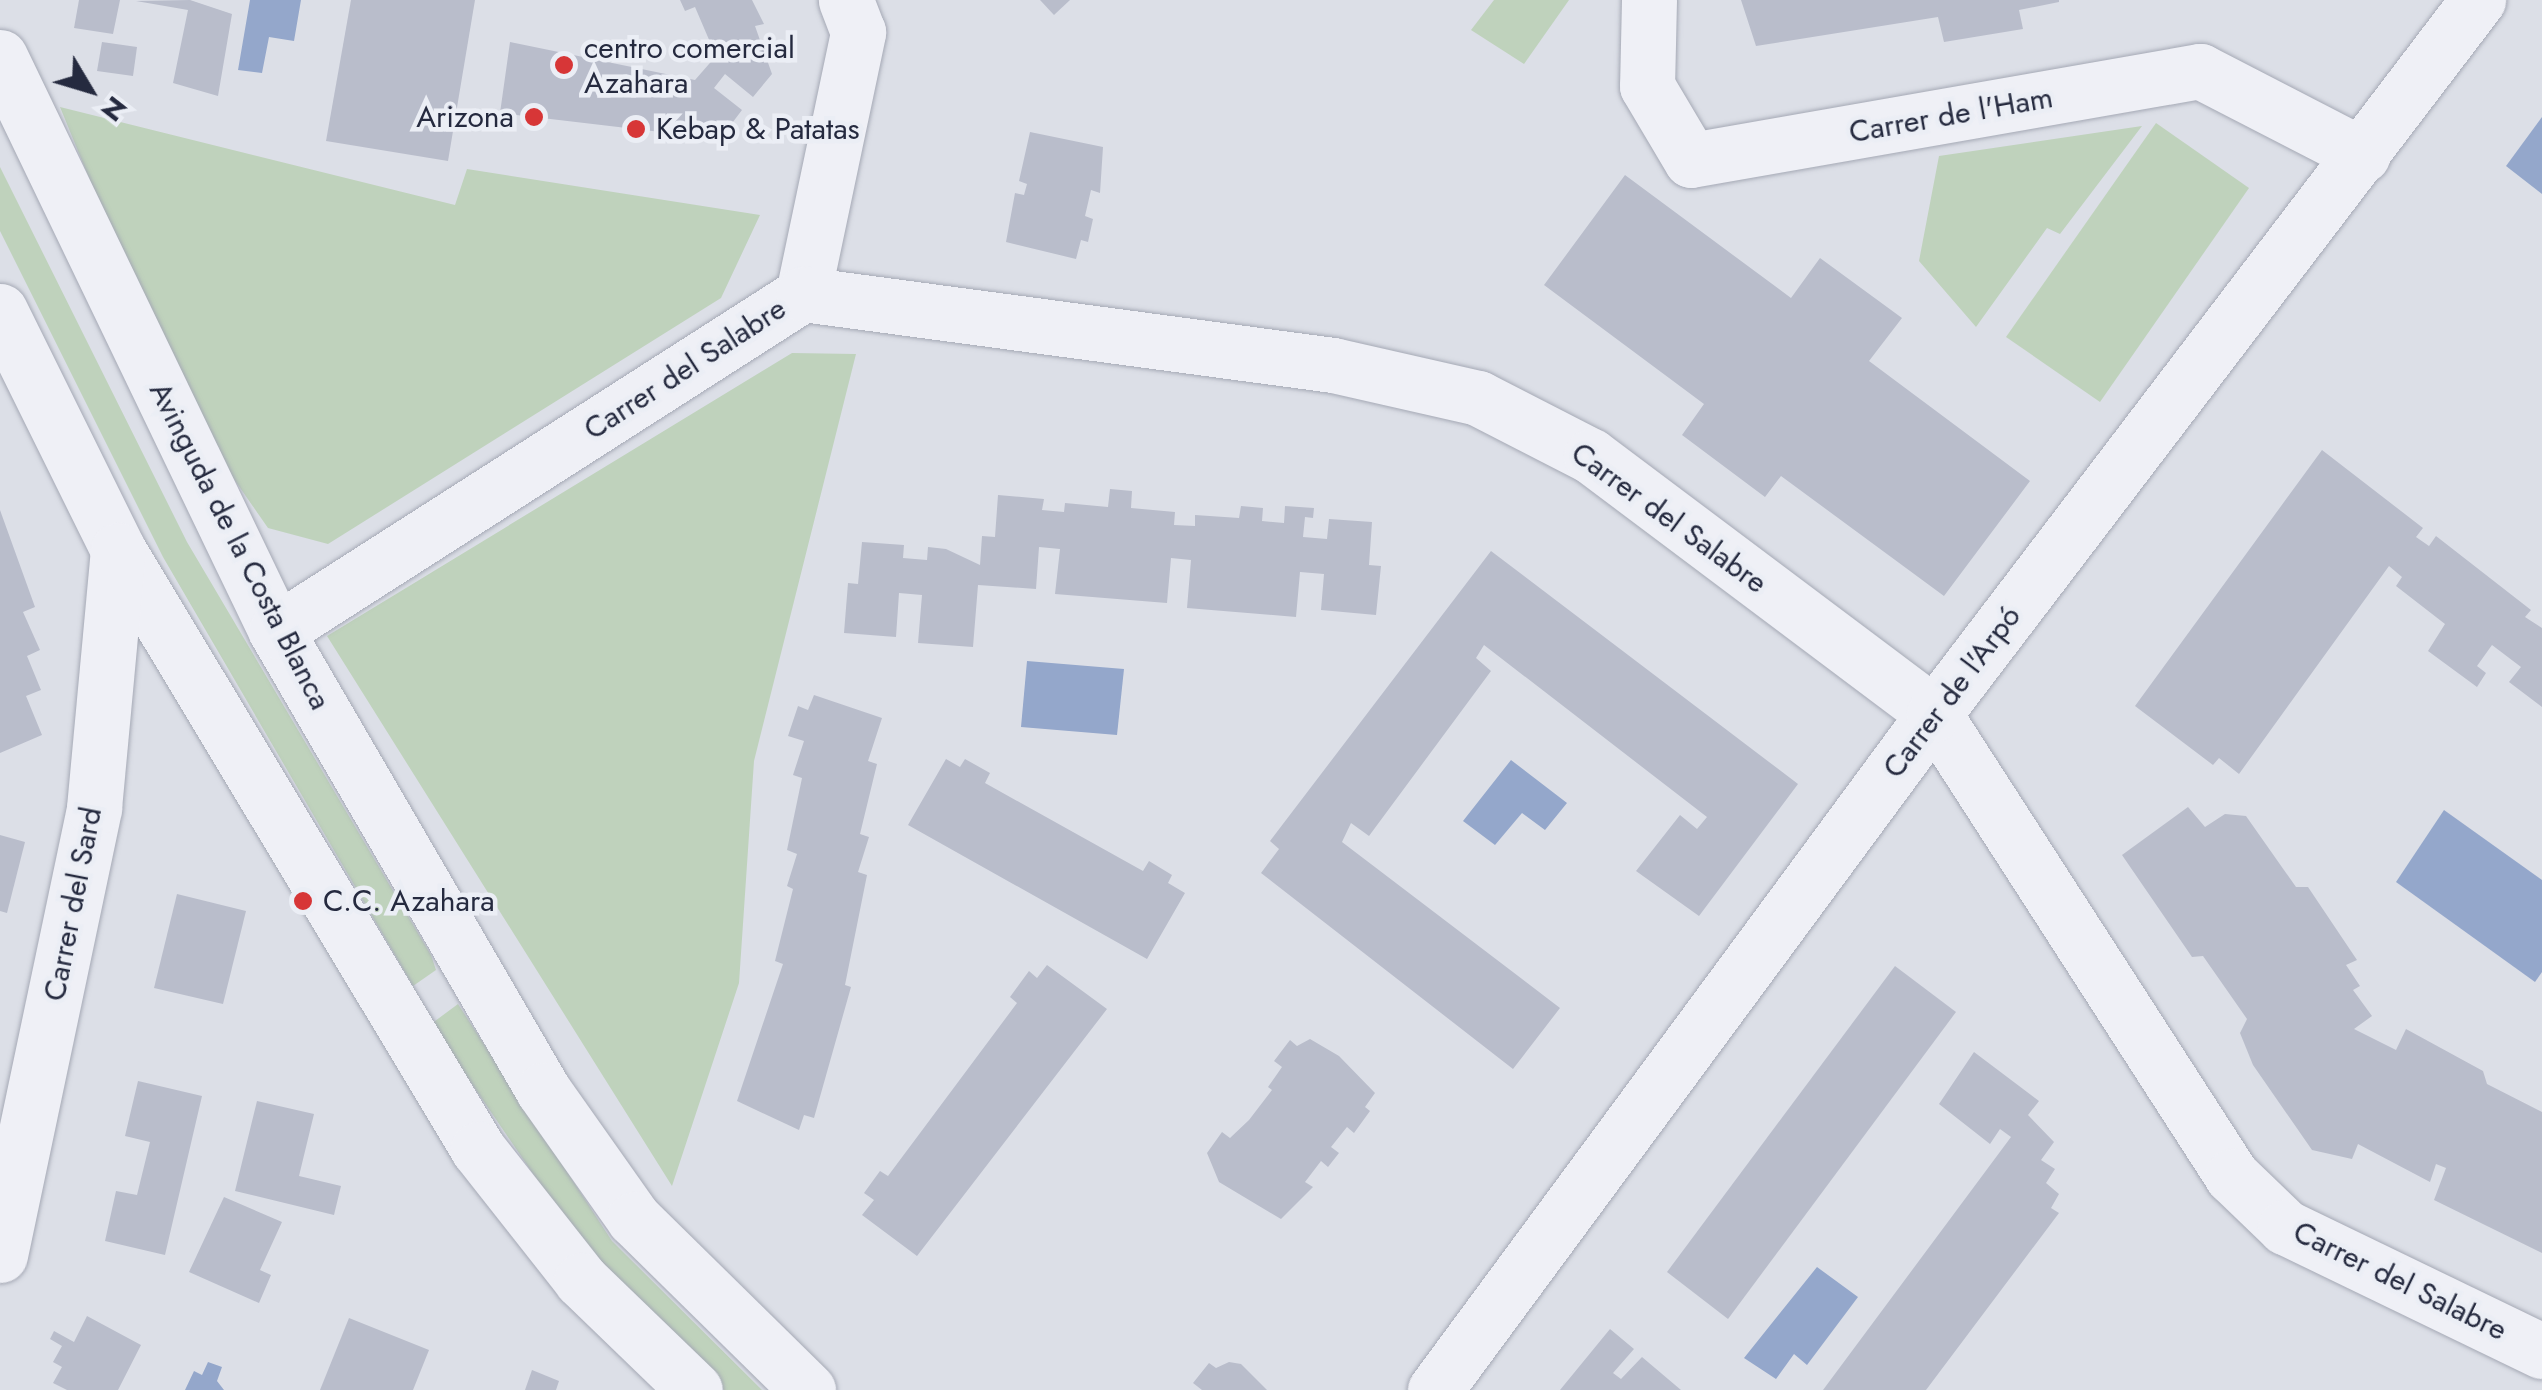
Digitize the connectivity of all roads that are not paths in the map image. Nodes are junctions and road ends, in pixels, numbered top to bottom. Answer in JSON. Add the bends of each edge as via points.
{"nodes":[{"id":1,"x":846,"y":0,"type":"edge"},
{"id":2,"x":1649,"y":0,"type":"edge"},
{"id":3,"x":2478,"y":0,"type":"edge"},
{"id":4,"x":0,"y":57,"type":"edge"},
{"id":5,"x":2362,"y":155,"type":"junction"},
{"id":6,"x":802,"y":294,"type":"junction"},
{"id":7,"x":0,"y":311,"type":"edge"},
{"id":8,"x":118,"y":550,"type":"junction"},
{"id":9,"x":276,"y":631,"type":"junction"},
{"id":10,"x":1934,"y":714,"type":"junction"},
{"id":11,"x":0,"y":1255,"type":"edge"},
{"id":12,"x":2542,"y":1350,"type":"edge"},
{"id":13,"x":694,"y":1390,"type":"edge"},
{"id":14,"x":808,"y":1390,"type":"edge"},
{"id":15,"x":1435,"y":1390,"type":"edge"}],
"edges":[{"from":1,"to":6,"type":"street","via":[[858,32]]},
{"from":2,"to":5,"type":"street","name":"Carrer de l'Ham","via":[[1647,86],[1691,160],[2200,71]]},
{"from":3,"to":5,"type":"street","name":"Carrer de l'Arpó"},
{"from":4,"to":9,"type":"street","name":"Avinguda de la Costa Blanca"},
{"from":5,"to":10,"type":"street","name":"Carrer de l'Arpó"},
{"from":6,"to":9,"type":"street","name":"Carrer del Salabre"},
{"from":6,"to":10,"type":"street","name":"Carrer del Salabre","via":[[1333,365],[1478,398],[1591,456]]},
{"from":7,"to":8,"type":"street"},
{"from":8,"to":11,"type":"street","name":"Carrer del Sard","via":[[94,808]]},
{"from":8,"to":13,"type":"street","via":[[478,1149],[581,1280]]},
{"from":9,"to":14,"type":"street","name":"Avinguda de la Costa Blanca","via":[[555,1106],[634,1218]]},
{"from":10,"to":12,"type":"street","name":"Carrer del Salabre","via":[[2232,1176],[2285,1227]]},
{"from":10,"to":15,"type":"street","name":"Carrer de l'Arpó"}]}
